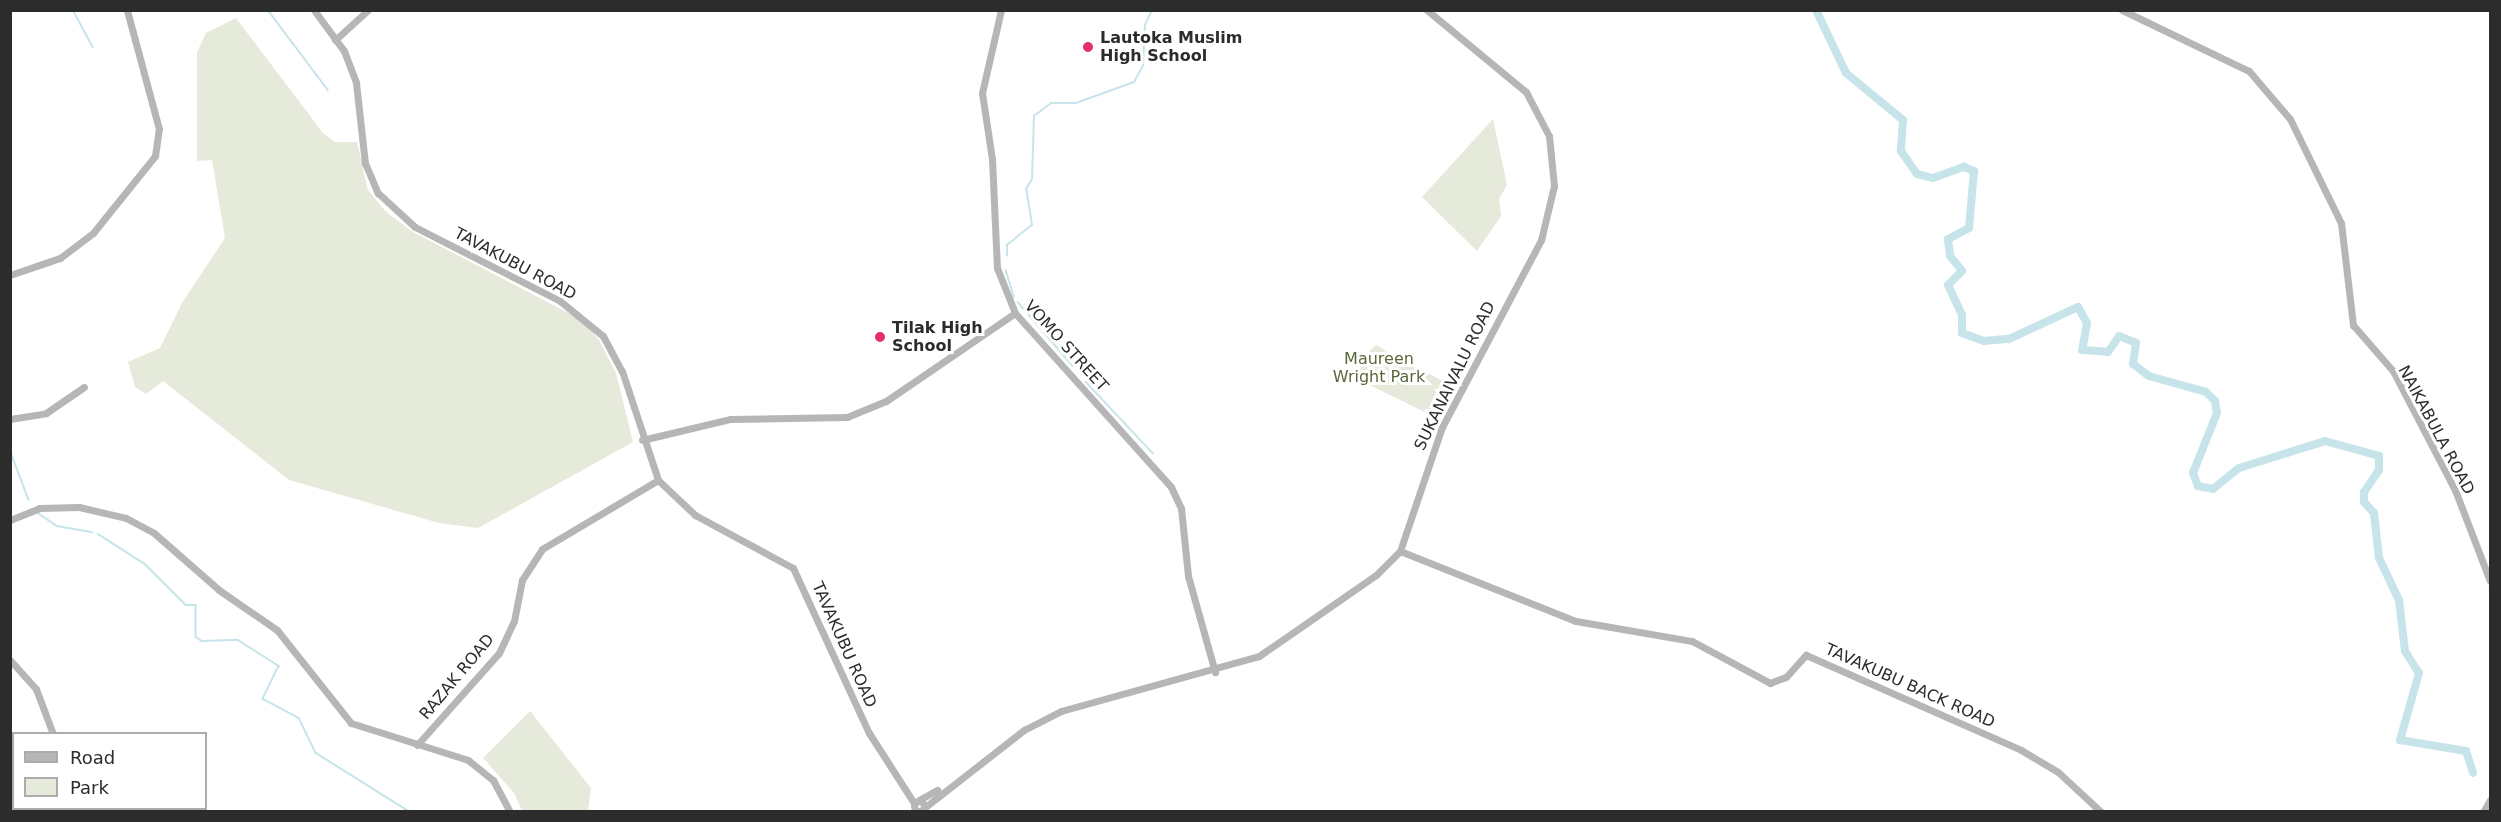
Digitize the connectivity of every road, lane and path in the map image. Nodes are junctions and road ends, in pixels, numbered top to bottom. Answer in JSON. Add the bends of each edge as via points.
{"nodes":[{"id":1,"x":127,"y":10,"type":"edge"},
{"id":2,"x":314,"y":10,"type":"edge"},
{"id":3,"x":368,"y":10,"type":"edge"},
{"id":4,"x":1001,"y":10,"type":"edge"},
{"id":5,"x":1427,"y":10,"type":"edge"},
{"id":6,"x":2121,"y":10,"type":"edge"},
{"id":7,"x":335,"y":40,"type":"junction"},
{"id":8,"x":10,"y":275,"type":"edge"},
{"id":9,"x":1015,"y":312,"type":"junction"},
{"id":10,"x":84,"y":387,"type":"dead end"},
{"id":11,"x":10,"y":419,"type":"edge"},
{"id":12,"x":642,"y":440,"type":"junction"},
{"id":13,"x":658,"y":480,"type":"junction"},
{"id":14,"x":10,"y":520,"type":"edge"},
{"id":15,"x":1400,"y":551,"type":"junction"},
{"id":16,"x":2490,"y":581,"type":"edge"},
{"id":17,"x":10,"y":660,"type":"edge"},
{"id":18,"x":1215,"y":672,"type":"junction"},
{"id":19,"x":52,"y":732,"type":"edge"},
{"id":20,"x":417,"y":745,"type":"junction"},
{"id":21,"x":2490,"y":800,"type":"edge"},
{"id":22,"x":919,"y":807,"type":"edge"},
{"id":23,"x":510,"y":812,"type":"edge"},
{"id":24,"x":906,"y":812,"type":"edge"},
{"id":25,"x":2101,"y":812,"type":"edge"},
{"id":26,"x":2483,"y":812,"type":"edge"}],
"edges":[{"from":1,"to":8,"type":"main road","via":[[159,129],[155,156],[93,233],[60,258]]},
{"from":2,"to":7,"type":"main road","name":"TAVAKUBU ROAD"},
{"from":3,"to":7,"type":"main road"},
{"from":4,"to":9,"type":"main road","name":"VOMO STREET","via":[[982,93],[992,159],[997,268]]},
{"from":5,"to":15,"type":"main road","name":"SUKANAIVALU ROAD","via":[[1534,104],[1549,135],[1553,198],[1541,240],[1442,427]]},
{"from":6,"to":16,"type":"main road","name":"NAIKABULA ROAD","via":[[2249,71],[2290,119],[2340,223],[2354,325],[2393,371],[2455,490]]},
{"from":7,"to":12,"type":"main road","name":"TAVAKUBU ROAD","via":[[356,83],[365,163],[378,193],[415,227],[583,316],[603,336],[622,371]]},
{"from":9,"to":12,"type":"main road","via":[[886,401],[847,417],[730,419]]},
{"from":9,"to":18,"type":"main road","name":"VOMO STREET","via":[[1171,487],[1181,508],[1188,576]]},
{"from":10,"to":11,"type":"main road","via":[[46,413]]},
{"from":12,"to":13,"type":"main road","name":"TAVAKUBU ROAD"},
{"from":13,"to":20,"type":"main road","name":"RAZAK ROAD","via":[[542,549],[522,580],[514,621],[498,652]]},
{"from":13,"to":22,"type":"main road","name":"TAVAKUBU ROAD","via":[[695,515],[793,568],[869,734]]},
{"from":14,"to":20,"type":"main road","via":[[39,508],[79,507],[126,518],[154,533],[219,590],[277,630],[351,723]]},
{"from":15,"to":18,"type":"main road","name":"SUKANAIVALU ROAD","via":[[1376,574],[1259,656]]},
{"from":15,"to":25,"type":"main road","name":"TAVAKUBU BACK ROAD","via":[[1586,624],[1692,641],[1770,683],[1786,677],[1806,655],[2020,750],[2058,772]]},
{"from":17,"to":19,"type":"main road","via":[[36,689]]},
{"from":18,"to":22,"type":"main road","name":"SUKANAIVALU ROAD","via":[[1109,694],[1060,711],[1024,730]]},
{"from":20,"to":23,"type":"main road","via":[[483,770]]},
{"from":21,"to":26,"type":"main road"},
{"from":22,"to":24,"type":"main road","name":"SUKANAIVALU ROAD"}]}
